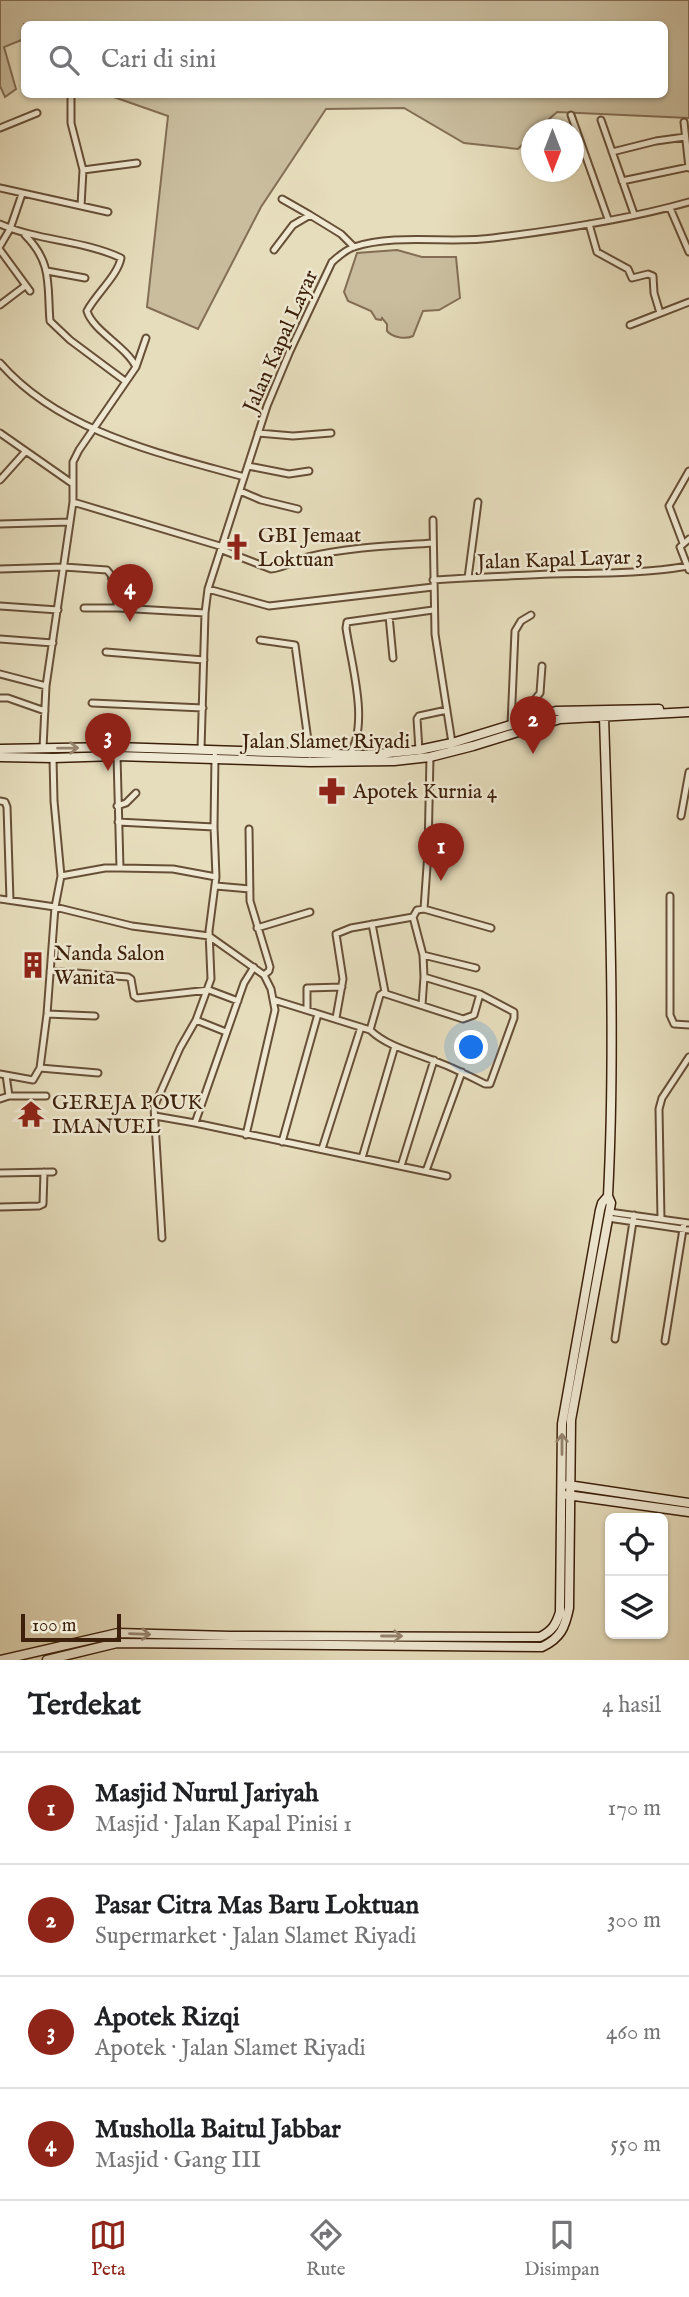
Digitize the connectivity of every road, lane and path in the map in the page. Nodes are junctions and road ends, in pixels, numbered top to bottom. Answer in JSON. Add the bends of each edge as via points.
{"nodes":[{"id":1,"x":71,"y":98,"type":"edge"},
{"id":2,"x":37,"y":113,"type":"dead end"},
{"id":3,"x":571,"y":115,"type":"dead end"},
{"id":4,"x":601,"y":120,"type":"dead end"},
{"id":5,"x":684,"y":122,"type":"dead end"},
{"id":6,"x":0,"y":128,"type":"edge"},
{"id":7,"x":685,"y":137,"type":"junction"},
{"id":8,"x":612,"y":152,"type":"junction"},
{"id":9,"x":137,"y":163,"type":"dead end"},
{"id":10,"x":689,"y":168,"type":"edge"},
{"id":11,"x":83,"y":170,"type":"junction"},
{"id":12,"x":622,"y":181,"type":"junction"},
{"id":13,"x":0,"y":188,"type":"edge"},
{"id":14,"x":22,"y":194,"type":"junction"},
{"id":15,"x":282,"y":199,"type":"dead end"},
{"id":16,"x":689,"y":202,"type":"edge"},
{"id":17,"x":81,"y":206,"type":"junction"},
{"id":18,"x":670,"y":208,"type":"junction"},
{"id":19,"x":108,"y":212,"type":"dead end"},
{"id":20,"x":310,"y":215,"type":"junction"},
{"id":21,"x":634,"y":215,"type":"junction"},
{"id":22,"x":608,"y":219,"type":"junction"},
{"id":23,"x":0,"y":224,"type":"edge"},
{"id":24,"x":589,"y":224,"type":"junction"},
{"id":25,"x":10,"y":229,"type":"junction"},
{"id":26,"x":25,"y":235,"type":"junction"},
{"id":27,"x":354,"y":247,"type":"junction"},
{"id":28,"x":0,"y":248,"type":"edge"},
{"id":29,"x":274,"y":250,"type":"dead end"},
{"id":30,"x":689,"y":252,"type":"edge"},
{"id":31,"x":47,"y":271,"type":"junction"},
{"id":32,"x":85,"y":278,"type":"dead end"},
{"id":33,"x":689,"y":302,"type":"edge"},
{"id":34,"x":0,"y":305,"type":"edge"},
{"id":35,"x":660,"y":313,"type":"junction"},
{"id":36,"x":630,"y":325,"type":"dead end"},
{"id":37,"x":146,"y":338,"type":"dead end"},
{"id":38,"x":0,"y":363,"type":"edge"},
{"id":39,"x":136,"y":367,"type":"junction"},
{"id":40,"x":125,"y":381,"type":"junction"},
{"id":41,"x":95,"y":429,"type":"junction"},
{"id":42,"x":0,"y":433,"type":"edge"},
{"id":43,"x":258,"y":433,"type":"junction"},
{"id":44,"x":331,"y":433,"type":"dead end"},
{"id":45,"x":26,"y":451,"type":"junction"},
{"id":46,"x":248,"y":466,"type":"junction"},
{"id":47,"x":309,"y":471,"type":"dead end"},
{"id":48,"x":689,"y":471,"type":"edge"},
{"id":49,"x":244,"y":477,"type":"junction"},
{"id":50,"x":0,"y":480,"type":"edge"},
{"id":51,"x":73,"y":484,"type":"junction"},
{"id":52,"x":240,"y":491,"type":"junction"},
{"id":53,"x":73,"y":502,"type":"junction"},
{"id":54,"x":478,"y":502,"type":"dead end"},
{"id":55,"x":298,"y":509,"type":"dead end"},
{"id":56,"x":433,"y":520,"type":"dead end"},
{"id":57,"x":70,"y":522,"type":"junction"},
{"id":58,"x":0,"y":524,"type":"edge"},
{"id":59,"x":686,"y":541,"type":"edge"},
{"id":60,"x":433,"y":543,"type":"junction"},
{"id":61,"x":223,"y":549,"type":"junction"},
{"id":62,"x":64,"y":567,"type":"junction"},
{"id":63,"x":688,"y":568,"type":"edge"},
{"id":64,"x":0,"y":569,"type":"edge"},
{"id":65,"x":467,"y":578,"type":"junction"},
{"id":66,"x":433,"y":583,"type":"junction"},
{"id":67,"x":208,"y":589,"type":"junction"},
{"id":68,"x":0,"y":606,"type":"edge"},
{"id":69,"x":84,"y":608,"type":"dead end"},
{"id":70,"x":118,"y":608,"type":"junction"},
{"id":71,"x":58,"y":610,"type":"junction"},
{"id":72,"x":433,"y":610,"type":"junction"},
{"id":73,"x":205,"y":613,"type":"junction"},
{"id":74,"x":531,"y":615,"type":"dead end"},
{"id":75,"x":389,"y":616,"type":"junction"},
{"id":76,"x":0,"y":639,"type":"edge"},
{"id":77,"x":260,"y":640,"type":"dead end"},
{"id":78,"x":53,"y":643,"type":"junction"},
{"id":79,"x":106,"y":652,"type":"dead end"},
{"id":80,"x":393,"y":657,"type":"dead end"},
{"id":81,"x":204,"y":660,"type":"junction"},
{"id":82,"x":542,"y":666,"type":"dead end"},
{"id":83,"x":0,"y":674,"type":"edge"},
{"id":84,"x":46,"y":687,"type":"junction"},
{"id":85,"x":0,"y":698,"type":"edge"},
{"id":86,"x":92,"y":703,"type":"dead end"},
{"id":87,"x":202,"y":708,"type":"junction"},
{"id":88,"x":447,"y":710,"type":"junction"},
{"id":89,"x":689,"y":710,"type":"edge"},
{"id":90,"x":45,"y":711,"type":"junction"},
{"id":91,"x":604,"y":717,"type":"junction"},
{"id":92,"x":511,"y":724,"type":"junction"},
{"id":93,"x":452,"y":743,"type":"junction"},
{"id":94,"x":0,"y":748,"type":"edge"},
{"id":95,"x":43,"y":748,"type":"junction"},
{"id":96,"x":201,"y":750,"type":"junction"},
{"id":97,"x":419,"y":750,"type":"junction"},
{"id":98,"x":215,"y":754,"type":"junction"},
{"id":99,"x":310,"y":755,"type":"junction"},
{"id":100,"x":348,"y":755,"type":"junction"},
{"id":101,"x":117,"y":756,"type":"junction"},
{"id":102,"x":0,"y":757,"type":"edge"},
{"id":103,"x":394,"y":757,"type":"junction"},
{"id":104,"x":430,"y":757,"type":"junction"},
{"id":105,"x":53,"y":758,"type":"junction"},
{"id":106,"x":689,"y":772,"type":"edge"},
{"id":107,"x":136,"y":793,"type":"dead end"},
{"id":108,"x":0,"y":801,"type":"edge"},
{"id":109,"x":117,"y":806,"type":"junction"},
{"id":110,"x":681,"y":816,"type":"dead end"},
{"id":111,"x":118,"y":822,"type":"junction"},
{"id":112,"x":214,"y":827,"type":"junction"},
{"id":113,"x":249,"y":830,"type":"dead end"},
{"id":114,"x":120,"y":868,"type":"junction"},
{"id":115,"x":61,"y":876,"type":"junction"},
{"id":116,"x":216,"y":877,"type":"junction"},
{"id":117,"x":216,"y":886,"type":"junction"},
{"id":118,"x":250,"y":889,"type":"junction"},
{"id":119,"x":670,"y":896,"type":"dead end"},
{"id":120,"x":0,"y":899,"type":"edge"},
{"id":121,"x":10,"y":900,"type":"junction"},
{"id":122,"x":55,"y":907,"type":"junction"},
{"id":123,"x":424,"y":909,"type":"junction"},
{"id":124,"x":310,"y":912,"type":"dead end"},
{"id":125,"x":413,"y":917,"type":"junction"},
{"id":126,"x":372,"y":924,"type":"junction"},
{"id":127,"x":257,"y":928,"type":"junction"},
{"id":128,"x":491,"y":928,"type":"dead end"},
{"id":129,"x":209,"y":936,"type":"junction"},
{"id":130,"x":423,"y":954,"type":"junction"},
{"id":131,"x":254,"y":967,"type":"junction"},
{"id":132,"x":476,"y":968,"type":"dead end"},
{"id":133,"x":50,"y":971,"type":"junction"},
{"id":134,"x":264,"y":975,"type":"junction"},
{"id":135,"x":424,"y":977,"type":"junction"},
{"id":136,"x":342,"y":987,"type":"junction"},
{"id":137,"x":209,"y":990,"type":"junction"},
{"id":138,"x":385,"y":992,"type":"junction"},
{"id":139,"x":480,"y":994,"type":"junction"},
{"id":140,"x":274,"y":1000,"type":"junction"},
{"id":141,"x":238,"y":1001,"type":"junction"},
{"id":142,"x":422,"y":1005,"type":"junction"},
{"id":143,"x":307,"y":1009,"type":"junction"},
{"id":144,"x":47,"y":1014,"type":"junction"},
{"id":145,"x":318,"y":1014,"type":"junction"},
{"id":146,"x":95,"y":1016,"type":"dead end"},
{"id":147,"x":336,"y":1018,"type":"junction"},
{"id":148,"x":197,"y":1020,"type":"junction"},
{"id":149,"x":689,"y":1025,"type":"edge"},
{"id":150,"x":361,"y":1027,"type":"junction"},
{"id":151,"x":370,"y":1030,"type":"junction"},
{"id":152,"x":226,"y":1032,"type":"junction"},
{"id":153,"x":395,"y":1046,"type":"junction"},
{"id":154,"x":689,"y":1057,"type":"edge"},
{"id":155,"x":434,"y":1060,"type":"junction"},
{"id":156,"x":40,"y":1068,"type":"junction"},
{"id":157,"x":461,"y":1072,"type":"junction"},
{"id":158,"x":98,"y":1073,"type":"dead end"},
{"id":159,"x":3,"y":1074,"type":"edge"},
{"id":160,"x":9,"y":1096,"type":"junction"},
{"id":161,"x":46,"y":1096,"type":"dead end"},
{"id":162,"x":0,"y":1099,"type":"edge"},
{"id":163,"x":155,"y":1116,"type":"junction"},
{"id":164,"x":195,"y":1123,"type":"junction"},
{"id":165,"x":246,"y":1135,"type":"junction"},
{"id":166,"x":282,"y":1142,"type":"junction"},
{"id":167,"x":322,"y":1149,"type":"junction"},
{"id":168,"x":362,"y":1158,"type":"junction"},
{"id":169,"x":401,"y":1166,"type":"junction"},
{"id":170,"x":426,"y":1171,"type":"junction"},
{"id":171,"x":44,"y":1172,"type":"junction"},
{"id":172,"x":53,"y":1172,"type":"dead end"},
{"id":173,"x":0,"y":1173,"type":"edge"},
{"id":174,"x":447,"y":1176,"type":"dead end"},
{"id":175,"x":608,"y":1196,"type":"junction"},
{"id":176,"x":0,"y":1207,"type":"edge"},
{"id":177,"x":609,"y":1215,"type":"junction"},
{"id":178,"x":634,"y":1219,"type":"junction"},
{"id":179,"x":661,"y":1219,"type":"junction"},
{"id":180,"x":686,"y":1227,"type":"edge"},
{"id":181,"x":162,"y":1238,"type":"dead end"},
{"id":182,"x":593,"y":1278,"type":"junction"},
{"id":183,"x":615,"y":1339,"type":"dead end"},
{"id":184,"x":665,"y":1341,"type":"dead end"},
{"id":185,"x":566,"y":1485,"type":"junction"},
{"id":186,"x":566,"y":1495,"type":"junction"},
{"id":187,"x":689,"y":1503,"type":"edge"},
{"id":188,"x":689,"y":1512,"type":"edge"},
{"id":189,"x":286,"y":1640,"type":"junction"},
{"id":190,"x":1,"y":1660,"type":"edge"},
{"id":191,"x":47,"y":1660,"type":"edge"}],
"edges":[{"from":1,"to":11,"type":"street","via":[[71,123]]},
{"from":2,"to":6,"type":"street"},
{"from":3,"to":22,"type":"street"},
{"from":4,"to":8,"type":"street"},
{"from":5,"to":7,"type":"street"},
{"from":7,"to":8,"type":"street"},
{"from":7,"to":10,"type":"street"},
{"from":8,"to":12,"type":"street"},
{"from":9,"to":11,"type":"street"},
{"from":10,"to":12,"type":"street"},
{"from":11,"to":17,"type":"street"},
{"from":12,"to":21,"type":"street"},
{"from":13,"to":14,"type":"street"},
{"from":14,"to":17,"type":"street"},
{"from":14,"to":25,"type":"street"},
{"from":15,"to":20,"type":"street"},
{"from":16,"to":18,"type":"street"},
{"from":17,"to":19,"type":"street"},
{"from":18,"to":21,"type":"street"},
{"from":18,"to":30,"type":"street"},
{"from":20,"to":27,"type":"street"},
{"from":20,"to":29,"type":"street","via":[[293,225]]},
{"from":21,"to":22,"type":"street"},
{"from":22,"to":24,"type":"street"},
{"from":23,"to":25,"type":"street"},
{"from":24,"to":27,"type":"street","via":[[464,242],[410,240]]},
{"from":24,"to":35,"type":"street","via":[[600,255],[628,268],[632,278],[653,276]]},
{"from":25,"to":26,"type":"street"},
{"from":25,"to":28,"type":"street"},
{"from":26,"to":31,"type":"street"},
{"from":26,"to":39,"type":"street","via":[[121,258],[87,311]]},
{"from":27,"to":43,"type":"street","name":"Jalan Kapal Layar","via":[[332,262],[322,281]]},
{"from":28,"to":34,"type":"street","via":[[28,288]]},
{"from":31,"to":32,"type":"street"},
{"from":31,"to":40,"type":"street","via":[[50,321]]},
{"from":33,"to":35,"type":"street"},
{"from":35,"to":36,"type":"street"},
{"from":37,"to":39,"type":"street"},
{"from":38,"to":41,"type":"street","via":[[43,403]]},
{"from":39,"to":40,"type":"street"},
{"from":40,"to":41,"type":"street"},
{"from":41,"to":49,"type":"street"},
{"from":41,"to":51,"type":"street","via":[[75,456]]},
{"from":42,"to":45,"type":"street"},
{"from":43,"to":44,"type":"street"},
{"from":43,"to":46,"type":"street","name":"Jalan Kapal Layar"},
{"from":45,"to":50,"type":"street"},
{"from":45,"to":51,"type":"street"},
{"from":46,"to":47,"type":"street","via":[[289,474]]},
{"from":46,"to":49,"type":"street","name":"Jalan Kapal Layar"},
{"from":48,"to":59,"type":"street","via":[[669,506]]},
{"from":49,"to":52,"type":"street","name":"Jalan Kapal Layar"},
{"from":51,"to":53,"type":"street"},
{"from":52,"to":55,"type":"street"},
{"from":52,"to":61,"type":"street","name":"Jalan Kapal Layar"},
{"from":53,"to":57,"type":"street"},
{"from":53,"to":61,"type":"street"},
{"from":54,"to":65,"type":"street"},
{"from":56,"to":60,"type":"street"},
{"from":57,"to":58,"type":"street"},
{"from":57,"to":62,"type":"street"},
{"from":59,"to":63,"type":"street","via":[[680,550]]},
{"from":60,"to":61,"type":"street","via":[[308,557],[271,569]]},
{"from":60,"to":66,"type":"street"},
{"from":61,"to":67,"type":"street","name":"Jalan Kapal Layar"},
{"from":62,"to":64,"type":"street"},
{"from":62,"to":70,"type":"street","via":[[109,571]]},
{"from":62,"to":71,"type":"street"},
{"from":63,"to":65,"type":"street","name":"Jalan Kapal Layar 3"},
{"from":65,"to":66,"type":"street","name":"Jalan Kapal Layar 3"},
{"from":66,"to":67,"type":"street","name":"Jalan Kapal Layar 3","via":[[269,606]]},
{"from":66,"to":72,"type":"street"},
{"from":67,"to":73,"type":"street","name":"Jalan Kapal Layar"},
{"from":68,"to":71,"type":"street"},
{"from":69,"to":70,"type":"street"},
{"from":70,"to":73,"type":"street"},
{"from":71,"to":78,"type":"street"},
{"from":72,"to":75,"type":"street"},
{"from":72,"to":88,"type":"street"},
{"from":73,"to":81,"type":"street","name":"Jalan Kapal Layar"},
{"from":74,"to":92,"type":"street","via":[[515,631]]},
{"from":75,"to":80,"type":"street"},
{"from":75,"to":100,"type":"street","via":[[346,624],[357,699],[357,736]]},
{"from":76,"to":78,"type":"street"},
{"from":77,"to":99,"type":"street","via":[[295,645]]},
{"from":78,"to":84,"type":"street"},
{"from":79,"to":81,"type":"street"},
{"from":81,"to":87,"type":"street","name":"Jalan Kapal Layar"},
{"from":82,"to":92,"type":"street","via":[[540,693]]},
{"from":83,"to":84,"type":"street"},
{"from":84,"to":90,"type":"street"},
{"from":85,"to":90,"type":"street"},
{"from":86,"to":87,"type":"street"},
{"from":87,"to":96,"type":"street","name":"Jalan Kapal Layar"},
{"from":88,"to":93,"type":"street"},
{"from":88,"to":97,"type":"street","via":[[419,716]]},
{"from":89,"to":91,"type":"street","name":"Jalan Slamet Riyadi"},
{"from":89,"to":92,"type":"street","name":"Jalan Slamet Riyadi","via":[[573,709]]},
{"from":90,"to":95,"type":"street"},
{"from":91,"to":104,"type":"street","name":"Jalan Slamet Riyadi","via":[[545,722]]},
{"from":91,"to":175,"type":"street","via":[[612,1086]]},
{"from":92,"to":93,"type":"street","name":"Jalan Slamet Riyadi"},
{"from":93,"to":97,"type":"street","name":"Jalan Slamet Riyadi"},
{"from":94,"to":95,"type":"street","name":"Jalan Slamet Riyadi"},
{"from":95,"to":96,"type":"street","name":"Jalan Slamet Riyadi","one_way":true},
{"from":96,"to":98,"type":"street","name":"Jalan Slamet Riyadi"},
{"from":97,"to":103,"type":"street","name":"Jalan Slamet Riyadi"},
{"from":98,"to":99,"type":"street","name":"Jalan Slamet Riyadi"},
{"from":98,"to":101,"type":"street","name":"Jalan Slamet Riyadi"},
{"from":98,"to":103,"type":"street","name":"Jalan Slamet Riyadi","via":[[337,763]]},
{"from":98,"to":112,"type":"street"},
{"from":99,"to":100,"type":"street","name":"Jalan Slamet Riyadi"},
{"from":100,"to":103,"type":"street","name":"Jalan Slamet Riyadi"},
{"from":101,"to":105,"type":"street","name":"Jalan Slamet Riyadi"},
{"from":101,"to":109,"type":"street"},
{"from":102,"to":105,"type":"street","name":"Jalan Slamet Riyadi"},
{"from":103,"to":104,"type":"street","name":"Jalan Slamet Riyadi"},
{"from":104,"to":123,"type":"street"},
{"from":105,"to":115,"type":"street"},
{"from":106,"to":110,"type":"street"},
{"from":107,"to":109,"type":"street"},
{"from":108,"to":121,"type":"street","via":[[7,807]]},
{"from":109,"to":111,"type":"street"},
{"from":111,"to":112,"type":"street"},
{"from":111,"to":114,"type":"street"},
{"from":112,"to":116,"type":"street"},
{"from":113,"to":118,"type":"street"},
{"from":114,"to":115,"type":"street"},
{"from":114,"to":116,"type":"street","via":[[173,869]]},
{"from":115,"to":122,"type":"street"},
{"from":116,"to":117,"type":"street"},
{"from":117,"to":118,"type":"street"},
{"from":117,"to":129,"type":"street"},
{"from":118,"to":127,"type":"street"},
{"from":119,"to":149,"type":"street","via":[[670,1015],[674,1024]]},
{"from":120,"to":121,"type":"street"},
{"from":121,"to":122,"type":"street"},
{"from":122,"to":129,"type":"street","via":[[132,926]]},
{"from":122,"to":133,"type":"street"},
{"from":123,"to":125,"type":"street"},
{"from":123,"to":128,"type":"street"},
{"from":124,"to":127,"type":"street"},
{"from":125,"to":126,"type":"street"},
{"from":125,"to":130,"type":"street"},
{"from":126,"to":136,"type":"street","via":[[337,934]]},
{"from":126,"to":138,"type":"street"},
{"from":127,"to":134,"type":"street","via":[[270,967]]},
{"from":129,"to":131,"type":"street"},
{"from":129,"to":137,"type":"street"},
{"from":130,"to":132,"type":"street"},
{"from":130,"to":135,"type":"street"},
{"from":131,"to":134,"type":"street"},
{"from":131,"to":141,"type":"street"},
{"from":133,"to":137,"type":"street","via":[[128,977],[137,998]]},
{"from":133,"to":144,"type":"street"},
{"from":134,"to":140,"type":"street"},
{"from":135,"to":139,"type":"street"},
{"from":135,"to":142,"type":"street"},
{"from":136,"to":143,"type":"street","via":[[307,988]]},
{"from":136,"to":147,"type":"street"},
{"from":137,"to":141,"type":"street"},
{"from":137,"to":148,"type":"street"},
{"from":138,"to":142,"type":"street"},
{"from":138,"to":151,"type":"street","via":[[380,995]]},
{"from":139,"to":142,"type":"street","via":[[474,1015],[468,1018]]},
{"from":139,"to":157,"type":"street","via":[[512,1010],[514,1018],[490,1084]]},
{"from":140,"to":143,"type":"street"},
{"from":140,"to":165,"type":"street"},
{"from":141,"to":152,"type":"street"},
{"from":143,"to":145,"type":"street"},
{"from":144,"to":146,"type":"street"},
{"from":144,"to":156,"type":"street"},
{"from":145,"to":147,"type":"street"},
{"from":145,"to":166,"type":"street"},
{"from":147,"to":150,"type":"street"},
{"from":148,"to":152,"type":"street"},
{"from":148,"to":163,"type":"street","via":[[157,1099]]},
{"from":150,"to":151,"type":"street"},
{"from":150,"to":167,"type":"street"},
{"from":151,"to":153,"type":"street"},
{"from":152,"to":164,"type":"street"},
{"from":153,"to":155,"type":"street"},
{"from":153,"to":168,"type":"street"},
{"from":154,"to":179,"type":"street","via":[[659,1109]]},
{"from":155,"to":157,"type":"street"},
{"from":155,"to":169,"type":"street"},
{"from":156,"to":158,"type":"street"},
{"from":156,"to":159,"type":"street","via":[[33,1080]]},
{"from":157,"to":170,"type":"street"},
{"from":159,"to":160,"type":"street"},
{"from":160,"to":161,"type":"street"},
{"from":160,"to":162,"type":"street"},
{"from":163,"to":164,"type":"street"},
{"from":163,"to":181,"type":"street"},
{"from":164,"to":165,"type":"street"},
{"from":165,"to":166,"type":"street"},
{"from":166,"to":167,"type":"street"},
{"from":167,"to":168,"type":"street"},
{"from":168,"to":169,"type":"street"},
{"from":169,"to":170,"type":"street"},
{"from":170,"to":174,"type":"street"},
{"from":171,"to":172,"type":"street"},
{"from":171,"to":173,"type":"street"},
{"from":171,"to":176,"type":"street","via":[[43,1204]]},
{"from":175,"to":177,"type":"street"},
{"from":175,"to":182,"type":"street","via":[[602,1203]]},
{"from":177,"to":178,"type":"street"},
{"from":177,"to":182,"type":"street"},
{"from":178,"to":179,"type":"street"},
{"from":178,"to":180,"type":"street"},
{"from":178,"to":183,"type":"street"},
{"from":179,"to":180,"type":"street"},
{"from":180,"to":184,"type":"street"},
{"from":182,"to":185,"type":"street"},
{"from":185,"to":186,"type":"street"},
{"from":185,"to":187,"type":"street"},
{"from":186,"to":188,"type":"street"},
{"from":186,"to":189,"type":"street","via":[[569,1608],[555,1641],[542,1647]]},
{"from":190,"to":189,"type":"street","one_way":true,"via":[[118,1633]]},
{"from":189,"to":191,"type":"street","via":[[117,1643]]}]}
